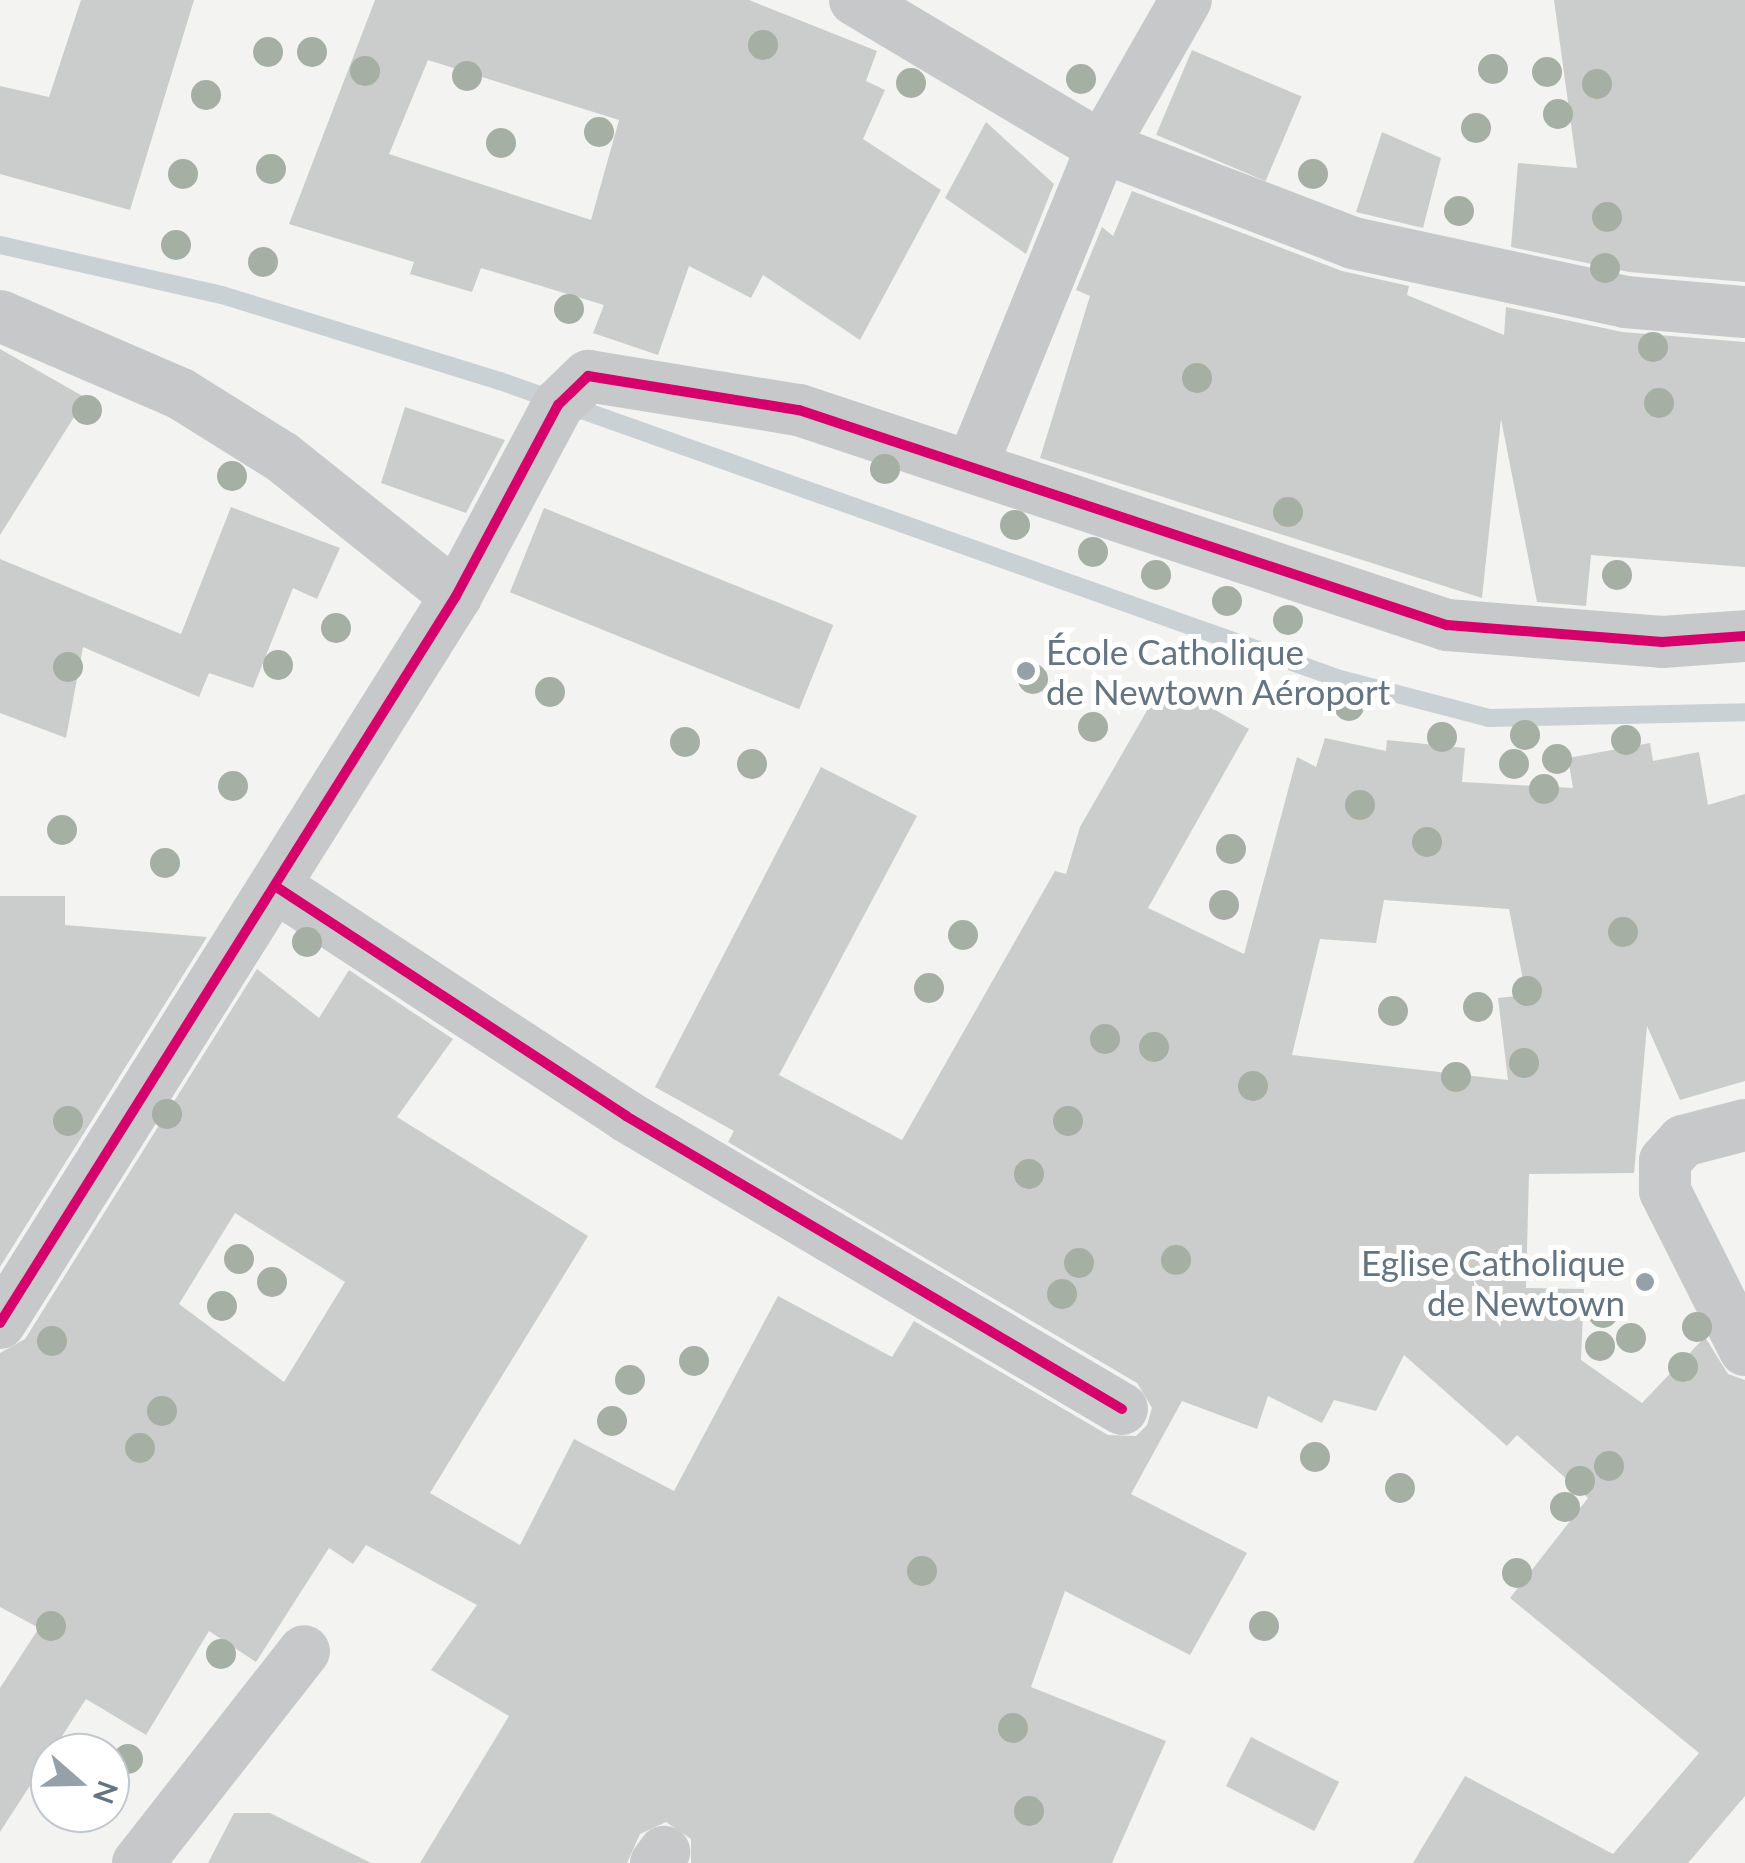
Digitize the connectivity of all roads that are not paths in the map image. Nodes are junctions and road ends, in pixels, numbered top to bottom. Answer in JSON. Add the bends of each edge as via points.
{"nodes":[{"id":1,"x":855,"y":0,"type":"edge"},
{"id":2,"x":1186,"y":0,"type":"edge"},
{"id":3,"x":1102,"y":147,"type":"junction"},
{"id":4,"x":1745,"y":312,"type":"edge"},
{"id":5,"x":0,"y":316,"type":"edge"},
{"id":6,"x":974,"y":464,"type":"junction"},
{"id":7,"x":456,"y":596,"type":"junction"},
{"id":8,"x":1745,"y":636,"type":"edge"},
{"id":9,"x":274,"y":886,"type":"junction"},
{"id":10,"x":1745,"y":1125,"type":"edge"},
{"id":11,"x":0,"y":1324,"type":"edge"},
{"id":12,"x":1745,"y":1350,"type":"edge"},
{"id":13,"x":1122,"y":1409,"type":"dead end"},
{"id":14,"x":304,"y":1651,"type":"dead end"},
{"id":15,"x":138,"y":1863,"type":"edge"}],
"edges":[{"from":1,"to":3,"type":"street"},
{"from":2,"to":3,"type":"street"},
{"from":3,"to":4,"type":"street","via":[[1419,264],[1625,302]]},
{"from":3,"to":6,"type":"street"},
{"from":5,"to":7,"type":"street","via":[[181,394],[282,457]]},
{"from":6,"to":7,"type":"street","via":[[798,410],[610,373],[588,376],[558,405]]},
{"from":6,"to":8,"type":"street","via":[[1447,625],[1662,642]]},
{"from":7,"to":9,"type":"street"},
{"from":9,"to":11,"type":"street"},
{"from":9,"to":13,"type":"street","via":[[626,1116]]},
{"from":10,"to":12,"type":"street","via":[[1683,1141],[1665,1161],[1665,1191]]},
{"from":14,"to":15,"type":"street"}]}
